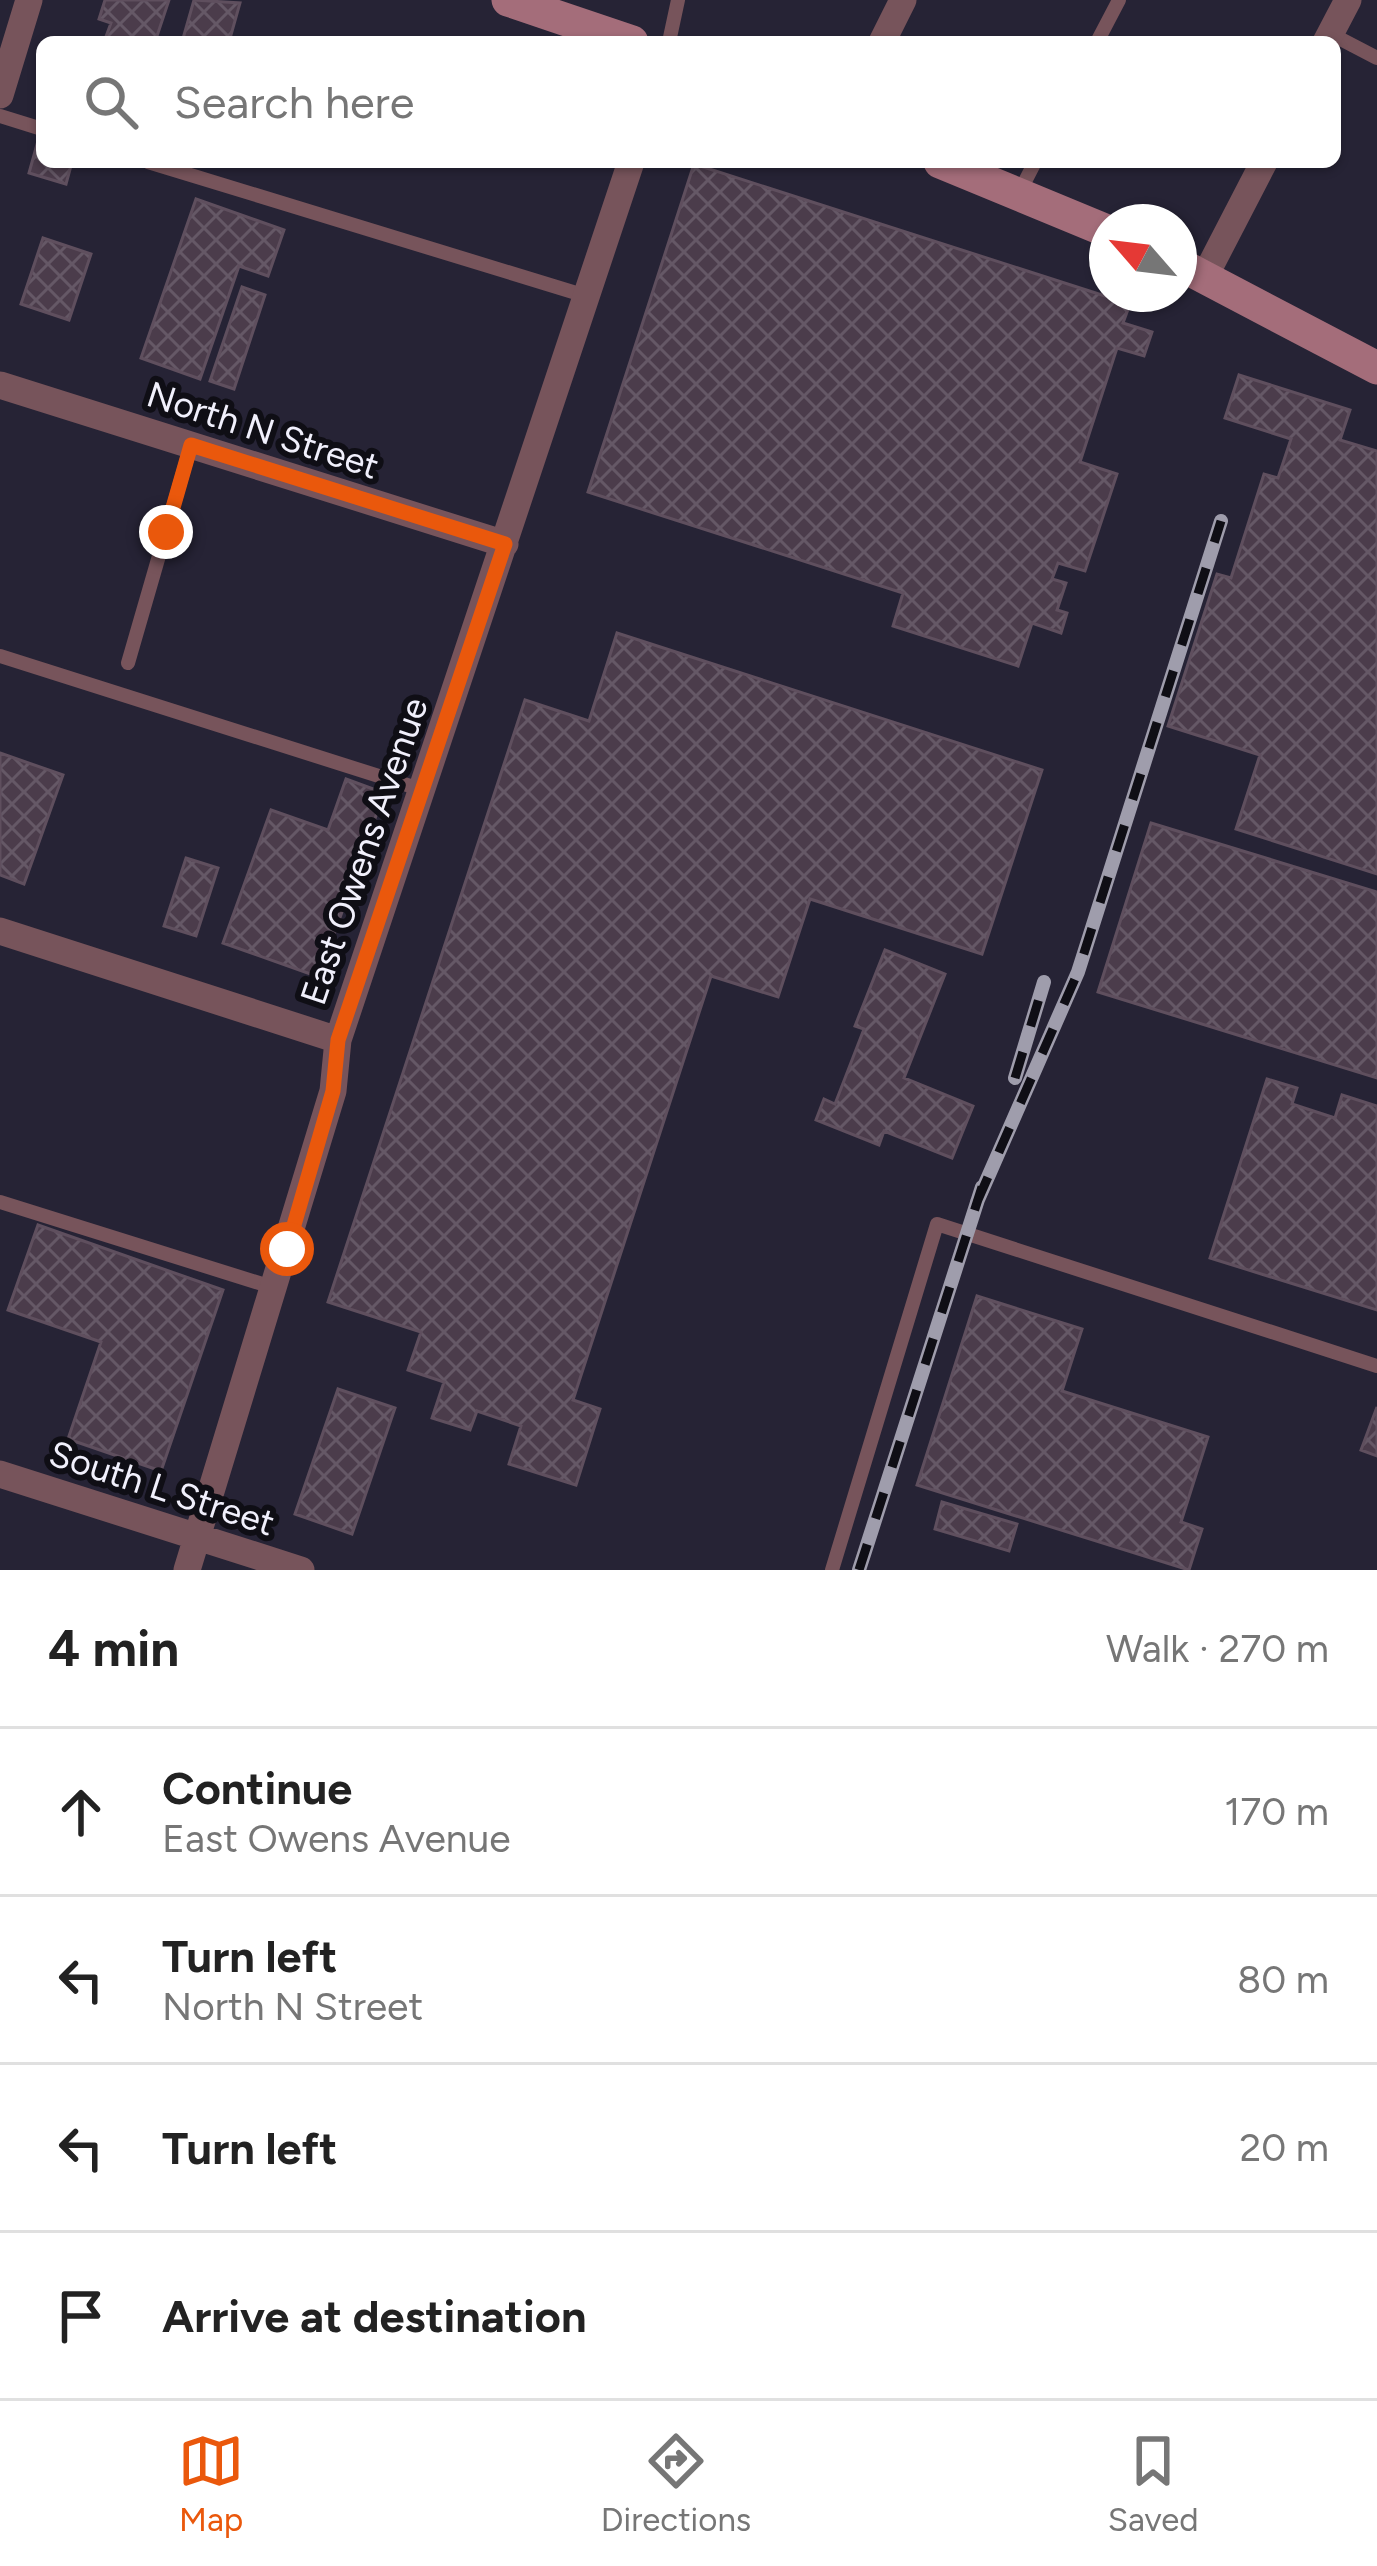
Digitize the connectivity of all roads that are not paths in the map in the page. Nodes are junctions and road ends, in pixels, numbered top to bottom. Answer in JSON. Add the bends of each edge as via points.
{"nodes":[{"id":1,"x":29,"y":0,"type":"edge"},
{"id":2,"x":508,"y":0,"type":"edge"},
{"id":3,"x":678,"y":0,"type":"edge"},
{"id":4,"x":903,"y":0,"type":"edge"},
{"id":5,"x":1119,"y":0,"type":"edge"},
{"id":6,"x":1348,"y":0,"type":"edge"},
{"id":7,"x":614,"y":36,"type":"edge"},
{"id":8,"x":670,"y":36,"type":"edge"},
{"id":9,"x":885,"y":36,"type":"edge"},
{"id":10,"x":1100,"y":36,"type":"edge"},
{"id":11,"x":1329,"y":36,"type":"edge"},
{"id":12,"x":1341,"y":43,"type":"edge"},
{"id":13,"x":1377,"y":58,"type":"edge"},
{"id":14,"x":0,"y":95,"type":"edge"},
{"id":15,"x":0,"y":116,"type":"edge"},
{"id":16,"x":36,"y":127,"type":"edge"},
{"id":17,"x":168,"y":168,"type":"edge"},
{"id":18,"x":629,"y":168,"type":"edge"},
{"id":19,"x":955,"y":168,"type":"edge"},
{"id":20,"x":1032,"y":168,"type":"edge"},
{"id":21,"x":1260,"y":168,"type":"edge"},
{"id":22,"x":1019,"y":193,"type":"junction"},
{"id":23,"x":1089,"y":223,"type":"edge"},
{"id":24,"x":1197,"y":262,"type":"edge"},
{"id":25,"x":1197,"y":273,"type":"edge"},
{"id":26,"x":586,"y":296,"type":"junction"},
{"id":27,"x":1377,"y":368,"type":"edge"},
{"id":28,"x":0,"y":385,"type":"edge"},
{"id":29,"x":191,"y":445,"type":"junction"},
{"id":30,"x":505,"y":544,"type":"junction"},
{"id":31,"x":0,"y":656,"type":"edge"},
{"id":32,"x":128,"y":663,"type":"dead end"},
{"id":33,"x":423,"y":790,"type":"junction"},
{"id":34,"x":0,"y":931,"type":"edge"},
{"id":35,"x":338,"y":1040,"type":"junction"},
{"id":36,"x":0,"y":1202,"type":"edge"},
{"id":37,"x":275,"y":1288,"type":"junction"},
{"id":38,"x":1377,"y":1366,"type":"edge"},
{"id":39,"x":0,"y":1474,"type":"edge"},
{"id":40,"x":198,"y":1537,"type":"junction"},
{"id":41,"x":187,"y":1570,"type":"edge"},
{"id":42,"x":302,"y":1570,"type":"edge"},
{"id":43,"x":832,"y":1570,"type":"edge"}],
"edges":[{"from":1,"to":14,"type":"street"},
{"from":2,"to":7,"type":"main road"},
{"from":3,"to":8,"type":"lane"},
{"from":4,"to":9,"type":"street"},
{"from":5,"to":10,"type":"lane"},
{"from":6,"to":11,"type":"street"},
{"from":12,"to":13,"type":"lane"},
{"from":15,"to":16,"type":"lane"},
{"from":17,"to":26,"type":"lane"},
{"from":18,"to":26,"type":"street","name":"East Owens Avenue"},
{"from":19,"to":22,"type":"main road"},
{"from":20,"to":22,"type":"lane"},
{"from":21,"to":24,"type":"street"},
{"from":22,"to":23,"type":"main road"},
{"from":25,"to":27,"type":"main road"},
{"from":26,"to":30,"type":"street","name":"East Owens Avenue"},
{"from":28,"to":29,"type":"street","name":"North N Street"},
{"from":29,"to":30,"type":"street","name":"North N Street"},
{"from":29,"to":32,"type":"lane"},
{"from":30,"to":33,"type":"street","name":"East Owens Avenue"},
{"from":31,"to":33,"type":"lane"},
{"from":33,"to":35,"type":"street","name":"East Owens Avenue"},
{"from":34,"to":35,"type":"street"},
{"from":35,"to":37,"type":"street","name":"East Owens Avenue","via":[[333,1091]]},
{"from":36,"to":37,"type":"lane"},
{"from":37,"to":40,"type":"street","name":"East Owens Avenue"},
{"from":38,"to":43,"type":"lane","via":[[937,1224]]},
{"from":39,"to":40,"type":"street","name":"South L Street"},
{"from":40,"to":41,"type":"street","name":"East Owens Avenue"},
{"from":40,"to":42,"type":"street","name":"South L Street"}]}
